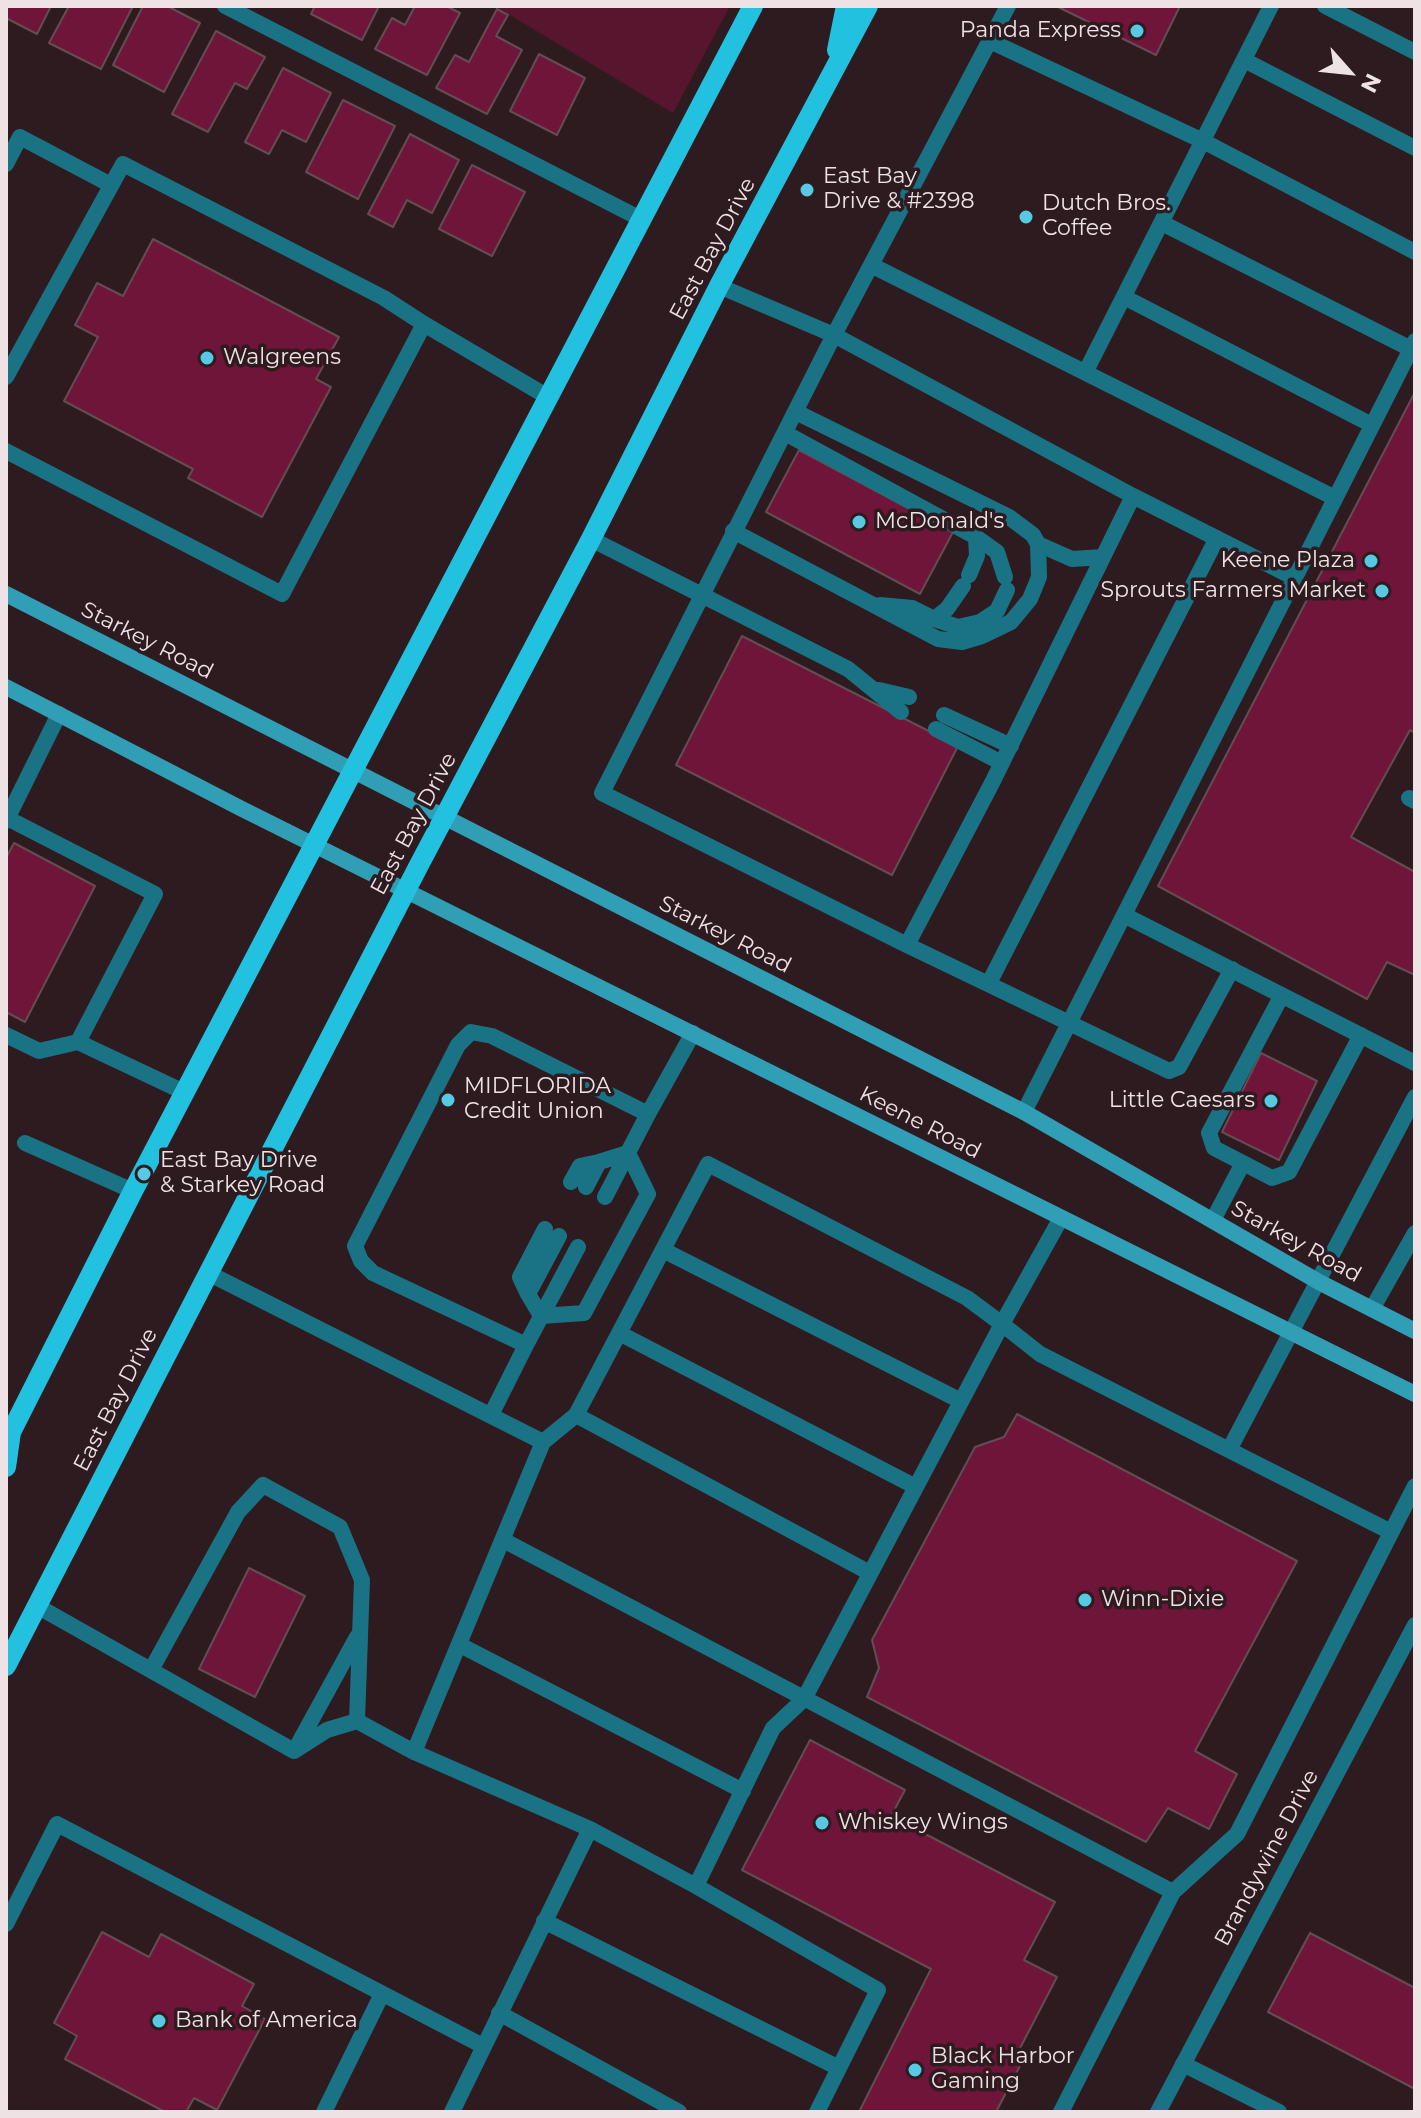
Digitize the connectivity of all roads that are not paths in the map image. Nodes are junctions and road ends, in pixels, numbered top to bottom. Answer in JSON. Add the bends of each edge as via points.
{"nodes":[{"id":1,"x":225,"y":6,"type":"edge"},
{"id":2,"x":753,"y":6,"type":"edge"},
{"id":3,"x":846,"y":6,"type":"edge"},
{"id":4,"x":868,"y":6,"type":"edge"},
{"id":5,"x":1008,"y":6,"type":"edge"},
{"id":6,"x":1271,"y":6,"type":"edge"},
{"id":7,"x":1325,"y":6,"type":"edge"},
{"id":8,"x":990,"y":41,"type":"junction"},
{"id":9,"x":1415,"y":52,"type":"edge"},
{"id":10,"x":1244,"y":60,"type":"junction"},
{"id":11,"x":831,"y":77,"type":"junction"},
{"id":12,"x":1203,"y":141,"type":"junction"},
{"id":13,"x":1415,"y":148,"type":"edge"},
{"id":14,"x":6,"y":164,"type":"edge"},
{"id":15,"x":111,"y":185,"type":"junction"},
{"id":16,"x":641,"y":219,"type":"junction"},
{"id":17,"x":1162,"y":223,"type":"junction"},
{"id":18,"x":1415,"y":252,"type":"edge"},
{"id":19,"x":871,"y":265,"type":"junction"},
{"id":20,"x":719,"y":286,"type":"junction"},
{"id":21,"x":1124,"y":297,"type":"junction"},
{"id":22,"x":424,"y":324,"type":"junction"},
{"id":23,"x":834,"y":335,"type":"junction"},
{"id":24,"x":1413,"y":345,"type":"edge"},
{"id":25,"x":1086,"y":371,"type":"junction"},
{"id":26,"x":6,"y":377,"type":"edge"},
{"id":27,"x":548,"y":397,"type":"junction"},
{"id":28,"x":796,"y":412,"type":"junction"},
{"id":29,"x":1372,"y":425,"type":"junction"},
{"id":30,"x":785,"y":433,"type":"junction"},
{"id":31,"x":6,"y":451,"type":"edge"},
{"id":32,"x":1133,"y":496,"type":"junction"},
{"id":33,"x":1335,"y":498,"type":"junction"},
{"id":34,"x":733,"y":531,"type":"junction"},
{"id":35,"x":976,"y":537,"type":"junction"},
{"id":36,"x":1217,"y":538,"type":"junction"},
{"id":37,"x":591,"y":539,"type":"junction"},
{"id":38,"x":1038,"y":544,"type":"junction"},
{"id":39,"x":1103,"y":557,"type":"junction"},
{"id":40,"x":1295,"y":578,"type":"junction"},
{"id":41,"x":6,"y":594,"type":"edge"},
{"id":42,"x":701,"y":596,"type":"junction"},
{"id":43,"x":871,"y":604,"type":"junction"},
{"id":44,"x":934,"y":619,"type":"junction"},
{"id":45,"x":6,"y":687,"type":"edge"},
{"id":46,"x":905,"y":705,"type":"dead end"},
{"id":47,"x":59,"y":714,"type":"junction"},
{"id":48,"x":1011,"y":746,"type":"junction"},
{"id":49,"x":1002,"y":763,"type":"junction"},
{"id":50,"x":353,"y":772,"type":"junction"},
{"id":51,"x":444,"y":817,"type":"junction"},
{"id":52,"x":7,"y":820,"type":"edge"},
{"id":53,"x":315,"y":844,"type":"junction"},
{"id":54,"x":407,"y":890,"type":"junction"},
{"id":55,"x":1124,"y":915,"type":"junction"},
{"id":56,"x":907,"y":945,"type":"junction"},
{"id":57,"x":1232,"y":969,"type":"junction"},
{"id":58,"x":989,"y":983,"type":"junction"},
{"id":59,"x":1282,"y":995,"type":"junction"},
{"id":60,"x":1069,"y":1022,"type":"junction"},
{"id":61,"x":693,"y":1033,"type":"junction"},
{"id":62,"x":6,"y":1035,"type":"edge"},
{"id":63,"x":1361,"y":1035,"type":"junction"},
{"id":64,"x":78,"y":1042,"type":"junction"},
{"id":65,"x":1415,"y":1063,"type":"edge"},
{"id":66,"x":184,"y":1092,"type":"junction"},
{"id":67,"x":1415,"y":1097,"type":"edge"},
{"id":68,"x":1024,"y":1112,"type":"junction"},
{"id":69,"x":648,"y":1114,"type":"junction"},
{"id":70,"x":25,"y":1143,"type":"dead end"},
{"id":71,"x":628,"y":1153,"type":"junction"},
{"id":72,"x":1243,"y":1163,"type":"junction"},
{"id":73,"x":578,"y":1184,"type":"dead end"},
{"id":74,"x":133,"y":1191,"type":"junction"},
{"id":75,"x":605,"y":1197,"type":"dead end"},
{"id":76,"x":1061,"y":1218,"type":"junction"},
{"id":77,"x":1213,"y":1220,"type":"junction"},
{"id":78,"x":552,"y":1233,"type":"dead end"},
{"id":79,"x":1415,"y":1233,"type":"edge"},
{"id":80,"x":578,"y":1247,"type":"dead end"},
{"id":81,"x":663,"y":1250,"type":"junction"},
{"id":82,"x":208,"y":1273,"type":"junction"},
{"id":83,"x":1319,"y":1282,"type":"junction"},
{"id":84,"x":1372,"y":1309,"type":"junction"},
{"id":85,"x":541,"y":1316,"type":"junction"},
{"id":86,"x":1002,"y":1324,"type":"junction"},
{"id":87,"x":1415,"y":1331,"type":"edge"},
{"id":88,"x":619,"y":1333,"type":"junction"},
{"id":89,"x":1291,"y":1333,"type":"junction"},
{"id":90,"x":526,"y":1345,"type":"junction"},
{"id":91,"x":1415,"y":1394,"type":"edge"},
{"id":92,"x":961,"y":1401,"type":"junction"},
{"id":93,"x":491,"y":1415,"type":"junction"},
{"id":94,"x":576,"y":1415,"type":"junction"},
{"id":95,"x":8,"y":1435,"type":"edge"},
{"id":96,"x":543,"y":1442,"type":"junction"},
{"id":97,"x":1229,"y":1450,"type":"junction"},
{"id":98,"x":6,"y":1467,"type":"edge"},
{"id":99,"x":1415,"y":1486,"type":"edge"},
{"id":100,"x":916,"y":1487,"type":"junction"},
{"id":101,"x":1391,"y":1532,"type":"junction"},
{"id":102,"x":503,"y":1540,"type":"junction"},
{"id":103,"x":870,"y":1573,"type":"junction"},
{"id":104,"x":37,"y":1606,"type":"junction"},
{"id":105,"x":1415,"y":1625,"type":"edge"},
{"id":106,"x":362,"y":1628,"type":"junction"},
{"id":107,"x":460,"y":1645,"type":"junction"},
{"id":108,"x":6,"y":1666,"type":"edge"},
{"id":109,"x":151,"y":1670,"type":"junction"},
{"id":110,"x":804,"y":1699,"type":"junction"},
{"id":111,"x":357,"y":1721,"type":"junction"},
{"id":112,"x":294,"y":1751,"type":"junction"},
{"id":113,"x":414,"y":1752,"type":"junction"},
{"id":114,"x":743,"y":1791,"type":"junction"},
{"id":115,"x":590,"y":1829,"type":"junction"},
{"id":116,"x":696,"y":1886,"type":"junction"},
{"id":117,"x":1173,"y":1892,"type":"junction"},
{"id":118,"x":544,"y":1921,"type":"junction"},
{"id":119,"x":6,"y":1924,"type":"edge"},
{"id":120,"x":382,"y":1994,"type":"junction"},
{"id":121,"x":499,"y":2013,"type":"junction"},
{"id":122,"x":483,"y":2046,"type":"junction"},
{"id":123,"x":1183,"y":2064,"type":"junction"},
{"id":124,"x":839,"y":2068,"type":"junction"},
{"id":125,"x":454,"y":2111,"type":"edge"},
{"id":126,"x":324,"y":2112,"type":"edge"},
{"id":127,"x":679,"y":2112,"type":"edge"},
{"id":128,"x":817,"y":2112,"type":"edge"},
{"id":129,"x":1061,"y":2112,"type":"edge"},
{"id":130,"x":1158,"y":2112,"type":"edge"},
{"id":131,"x":1279,"y":2112,"type":"edge"}],
"edges":[{"from":1,"to":16,"type":"street"},
{"from":2,"to":16,"type":"main road"},
{"from":3,"to":11,"type":"main road"},
{"from":4,"to":11,"type":"main road","name":"East Bay Drive"},
{"from":5,"to":8,"type":"street"},
{"from":6,"to":10,"type":"street"},
{"from":7,"to":9,"type":"street"},
{"from":8,"to":12,"type":"street"},
{"from":8,"to":19,"type":"street"},
{"from":10,"to":12,"type":"street"},
{"from":10,"to":13,"type":"street"},
{"from":11,"to":20,"type":"main road","name":"East Bay Drive"},
{"from":12,"to":17,"type":"street"},
{"from":12,"to":18,"type":"street"},
{"from":14,"to":15,"type":"street","via":[[20,137]]},
{"from":15,"to":22,"type":"street","via":[[123,164],[384,298]]},
{"from":15,"to":26,"type":"street"},
{"from":16,"to":27,"type":"main road"},
{"from":17,"to":21,"type":"street"},
{"from":17,"to":24,"type":"street"},
{"from":19,"to":23,"type":"street"},
{"from":19,"to":25,"type":"street"},
{"from":20,"to":23,"type":"street"},
{"from":20,"to":37,"type":"main road","name":"East Bay Drive"},
{"from":21,"to":25,"type":"street"},
{"from":21,"to":29,"type":"street"},
{"from":22,"to":27,"type":"street"},
{"from":22,"to":31,"type":"street","via":[[282,594]]},
{"from":23,"to":28,"type":"street"},
{"from":23,"to":32,"type":"street"},
{"from":24,"to":29,"type":"street"},
{"from":25,"to":33,"type":"street"},
{"from":27,"to":50,"type":"main road"},
{"from":28,"to":30,"type":"street"},
{"from":28,"to":38,"type":"street","via":[[1009,517]]},
{"from":29,"to":33,"type":"street"},
{"from":30,"to":34,"type":"street"},
{"from":30,"to":35,"type":"street"},
{"from":32,"to":36,"type":"street"},
{"from":32,"to":39,"type":"street"},
{"from":33,"to":40,"type":"street"},
{"from":34,"to":42,"type":"street"},
{"from":34,"to":43,"type":"street"},
{"from":35,"to":44,"type":"street","via":[[977,556],[966,580]]},
{"from":35,"to":44,"type":"street","via":[[997,552],[1006,583],[997,611],[958,627]]},
{"from":36,"to":40,"type":"street"},
{"from":36,"to":58,"type":"street"},
{"from":37,"to":42,"type":"street"},
{"from":37,"to":51,"type":"main road","name":"East Bay Drive"},
{"from":38,"to":39,"type":"street","via":[[1072,559]]},
{"from":38,"to":43,"type":"street","via":[[1039,577],[1030,599],[1011,622],[982,636],[962,642],[938,639]]},
{"from":39,"to":48,"type":"street"},
{"from":40,"to":55,"type":"street"},
{"from":41,"to":50,"type":"main road","name":"Starkey Road"},
{"from":42,"to":46,"type":"street","via":[[848,669]]},
{"from":42,"to":56,"type":"street","via":[[602,793]]},
{"from":43,"to":44,"type":"street","via":[[912,608]]},
{"from":45,"to":47,"type":"main road"},
{"from":47,"to":52,"type":"street"},
{"from":47,"to":53,"type":"main road"},
{"from":48,"to":49,"type":"street"},
{"from":48,"to":49,"type":"street","via":[[940,722]]},
{"from":49,"to":56,"type":"street"},
{"from":50,"to":51,"type":"main road","name":"Starkey Road"},
{"from":50,"to":53,"type":"main road"},
{"from":51,"to":54,"type":"main road","name":"East Bay Drive"},
{"from":51,"to":68,"type":"main road","name":"Starkey Road"},
{"from":52,"to":64,"type":"street","via":[[155,894]]},
{"from":53,"to":54,"type":"main road"},
{"from":53,"to":66,"type":"main road"},
{"from":54,"to":61,"type":"main road","name":"Keene Road"},
{"from":54,"to":82,"type":"main road","name":"East Bay Drive"},
{"from":55,"to":57,"type":"street"},
{"from":55,"to":60,"type":"street"},
{"from":56,"to":58,"type":"street"},
{"from":57,"to":59,"type":"street"},
{"from":57,"to":60,"type":"street","via":[[1179,1067],[1169,1071]]},
{"from":58,"to":60,"type":"street"},
{"from":59,"to":63,"type":"street"},
{"from":59,"to":72,"type":"street","via":[[1209,1133],[1214,1148]]},
{"from":60,"to":68,"type":"street"},
{"from":61,"to":69,"type":"street"},
{"from":61,"to":76,"type":"main road","name":"Keene Road"},
{"from":62,"to":64,"type":"street","via":[[39,1051]]},
{"from":63,"to":65,"type":"street"},
{"from":63,"to":72,"type":"street","via":[[1289,1172],[1272,1178]]},
{"from":64,"to":66,"type":"street"},
{"from":66,"to":74,"type":"main road"},
{"from":67,"to":83,"type":"street"},
{"from":68,"to":77,"type":"main road","name":"Starkey Road"},
{"from":69,"to":71,"type":"street"},
{"from":69,"to":90,"type":"street","via":[[492,1036],[471,1032],[458,1045],[355,1246],[373,1273]]},
{"from":70,"to":74,"type":"street"},
{"from":71,"to":73,"type":"street","via":[[599,1162]]},
{"from":71,"to":75,"type":"street"},
{"from":71,"to":85,"type":"street","via":[[648,1194],[620,1247],[584,1313]]},
{"from":72,"to":77,"type":"street"},
{"from":74,"to":95,"type":"main road"},
{"from":76,"to":86,"type":"street"},
{"from":76,"to":89,"type":"main road","name":"Keene Road"},
{"from":77,"to":83,"type":"main road","name":"Starkey Road"},
{"from":78,"to":85,"type":"street","via":[[520,1277]]},
{"from":79,"to":84,"type":"street"},
{"from":80,"to":85,"type":"street"},
{"from":81,"to":86,"type":"street","via":[[708,1164],[967,1298]]},
{"from":81,"to":88,"type":"street"},
{"from":81,"to":92,"type":"street"},
{"from":82,"to":93,"type":"street"},
{"from":82,"to":104,"type":"main road","name":"East Bay Drive"},
{"from":83,"to":84,"type":"main road","name":"Starkey Road"},
{"from":83,"to":89,"type":"street"},
{"from":84,"to":87,"type":"main road","name":"Starkey Road"},
{"from":85,"to":90,"type":"street"},
{"from":86,"to":92,"type":"street"},
{"from":86,"to":97,"type":"street","via":[[1040,1354]]},
{"from":88,"to":94,"type":"street"},
{"from":88,"to":100,"type":"street"},
{"from":89,"to":91,"type":"main road","name":"Keene Road"},
{"from":89,"to":97,"type":"street"},
{"from":90,"to":93,"type":"street"},
{"from":92,"to":100,"type":"street"},
{"from":93,"to":96,"type":"street"},
{"from":94,"to":96,"type":"street"},
{"from":94,"to":103,"type":"street"},
{"from":95,"to":98,"type":"main road"},
{"from":96,"to":102,"type":"street"},
{"from":97,"to":101,"type":"street"},
{"from":99,"to":101,"type":"street"},
{"from":100,"to":103,"type":"street"},
{"from":101,"to":117,"type":"street","via":[[1237,1834]]},
{"from":102,"to":107,"type":"street"},
{"from":102,"to":110,"type":"street"},
{"from":103,"to":110,"type":"street"},
{"from":104,"to":108,"type":"main road","name":"East Bay Drive"},
{"from":104,"to":109,"type":"street"},
{"from":105,"to":123,"type":"street","name":"Brandywine Drive"},
{"from":106,"to":109,"type":"street","via":[[362,1580],[340,1527],[263,1485],[238,1512]]},
{"from":106,"to":111,"type":"street"},
{"from":106,"to":112,"type":"street"},
{"from":107,"to":113,"type":"street"},
{"from":107,"to":114,"type":"street"},
{"from":109,"to":112,"type":"street"},
{"from":110,"to":114,"type":"street","via":[[773,1728]]},
{"from":110,"to":117,"type":"street"},
{"from":111,"to":112,"type":"street","via":[[327,1730]]},
{"from":111,"to":113,"type":"street"},
{"from":113,"to":115,"type":"street"},
{"from":114,"to":116,"type":"street"},
{"from":115,"to":116,"type":"street"},
{"from":115,"to":118,"type":"street"},
{"from":116,"to":124,"type":"street","via":[[878,1990]]},
{"from":117,"to":129,"type":"street"},
{"from":118,"to":121,"type":"street"},
{"from":118,"to":124,"type":"street"},
{"from":119,"to":120,"type":"street","via":[[57,1824]]},
{"from":120,"to":122,"type":"street"},
{"from":120,"to":126,"type":"street"},
{"from":121,"to":122,"type":"street"},
{"from":121,"to":127,"type":"street"},
{"from":122,"to":125,"type":"street"},
{"from":123,"to":130,"type":"street","name":"Brandywine Drive"},
{"from":123,"to":131,"type":"street"},
{"from":124,"to":128,"type":"street"}]}
